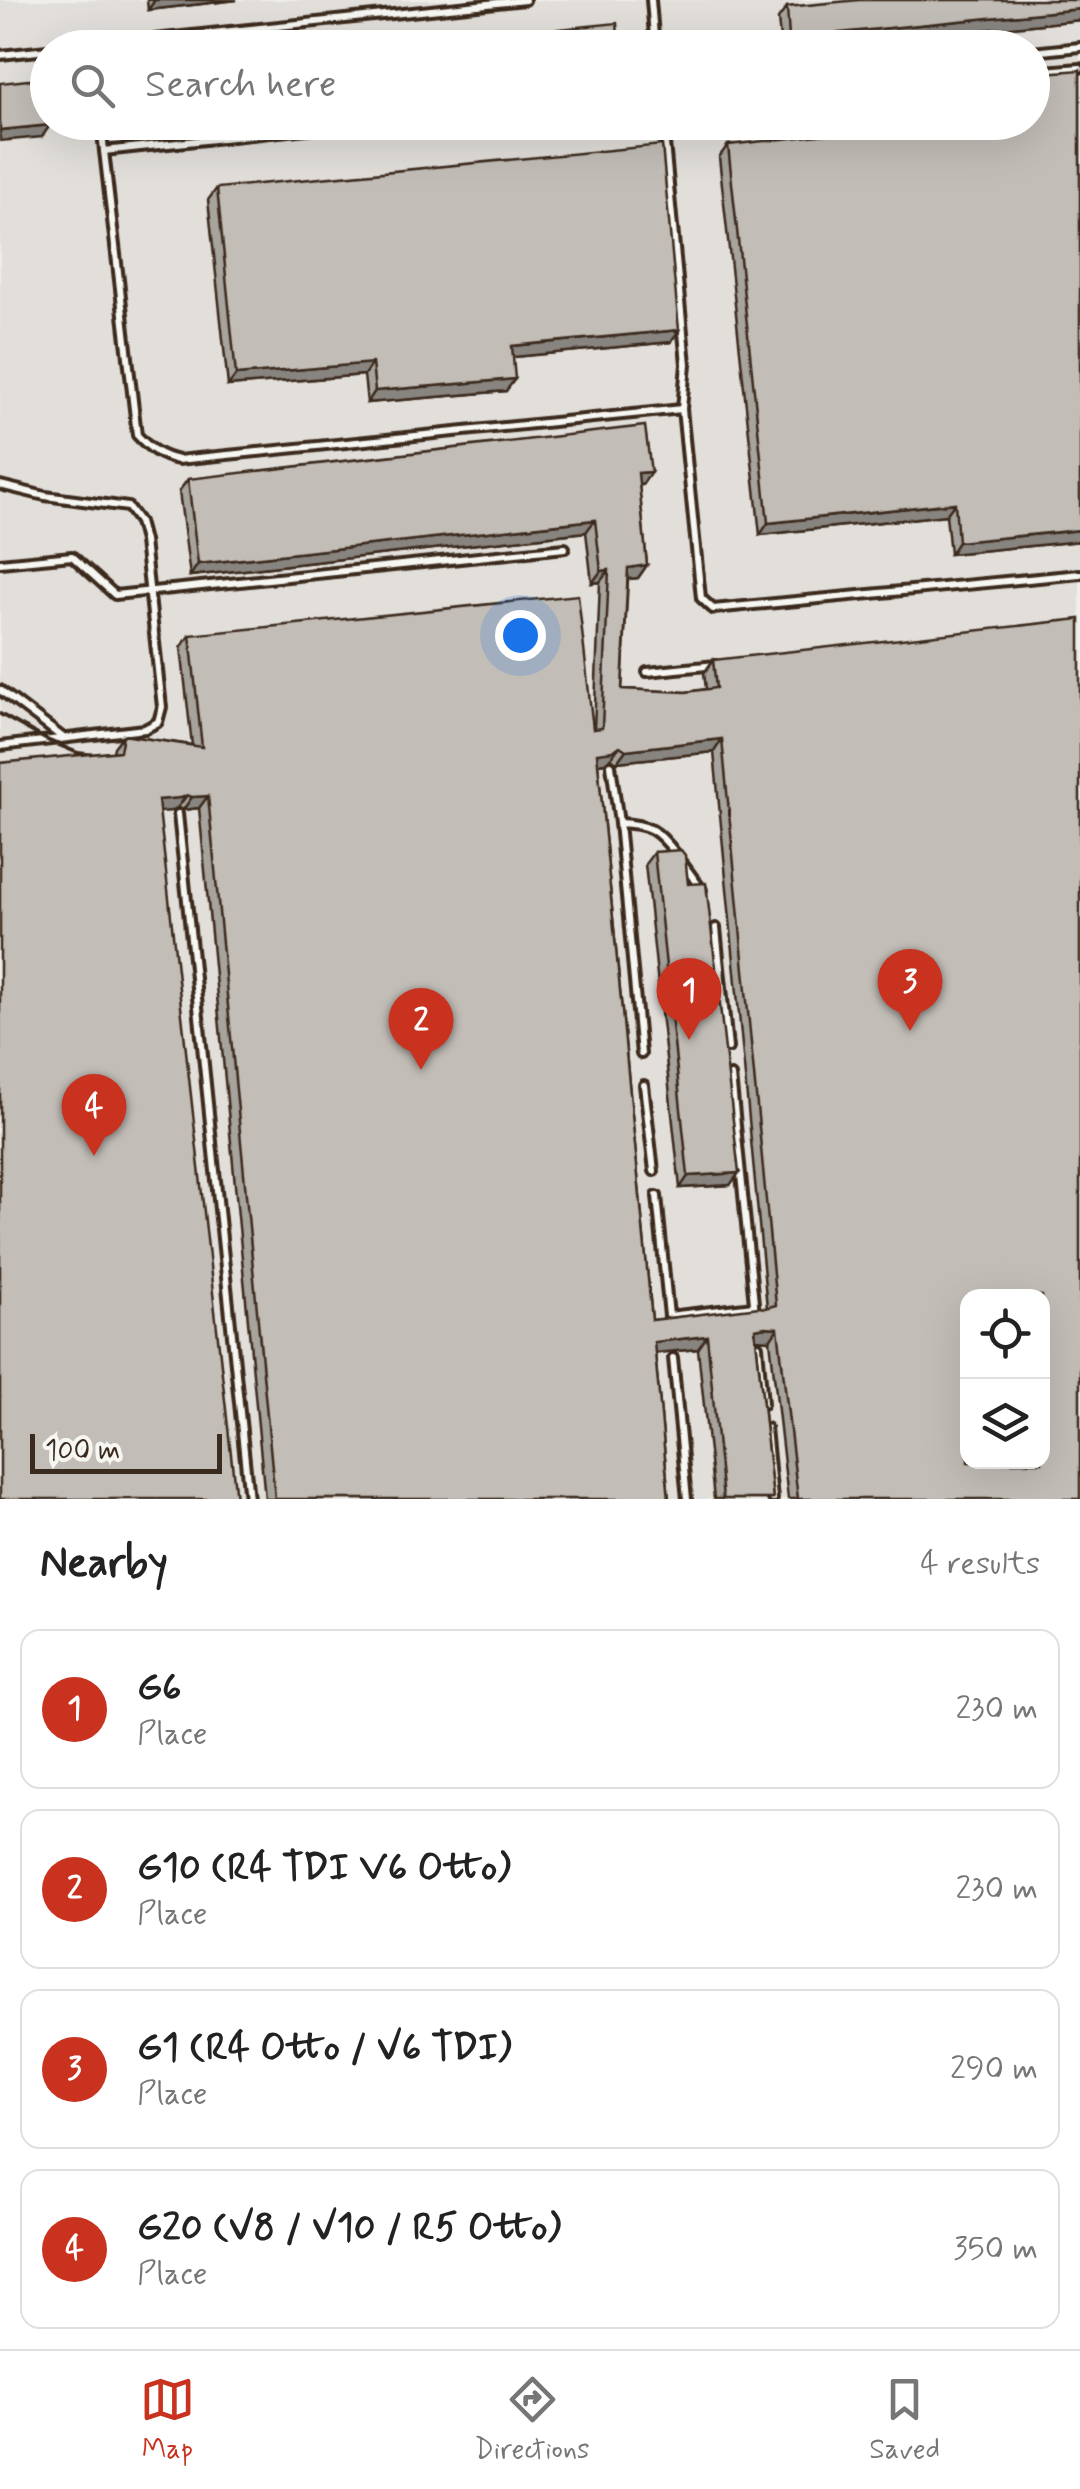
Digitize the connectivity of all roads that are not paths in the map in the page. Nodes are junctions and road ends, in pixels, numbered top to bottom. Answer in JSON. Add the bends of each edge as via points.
{"nodes":[{"id":1,"x":525,"y":0,"type":"edge"},
{"id":2,"x":650,"y":0,"type":"edge"},
{"id":3,"x":243,"y":30,"type":"edge"},
{"id":4,"x":654,"y":30,"type":"edge"},
{"id":5,"x":1080,"y":47,"type":"edge"},
{"id":6,"x":1050,"y":50,"type":"edge"},
{"id":7,"x":30,"y":52,"type":"edge"},
{"id":8,"x":0,"y":54,"type":"edge"},
{"id":9,"x":1080,"y":68,"type":"edge"},
{"id":10,"x":1050,"y":70,"type":"edge"},
{"id":11,"x":102,"y":140,"type":"edge"},
{"id":12,"x":205,"y":140,"type":"edge"},
{"id":13,"x":666,"y":140,"type":"edge"},
{"id":14,"x":104,"y":151,"type":"junction"},
{"id":15,"x":682,"y":409,"type":"junction"},
{"id":16,"x":0,"y":485,"type":"edge"},
{"id":17,"x":565,"y":548,"type":"dead end"},
{"id":18,"x":0,"y":563,"type":"edge"},
{"id":19,"x":1080,"y":574,"type":"edge"},
{"id":20,"x":150,"y":593,"type":"junction"},
{"id":21,"x":726,"y":664,"type":"edge"},
{"id":22,"x":647,"y":672,"type":"dead end"},
{"id":23,"x":0,"y":690,"type":"edge"},
{"id":24,"x":63,"y":738,"type":"junction"},
{"id":25,"x":0,"y":746,"type":"edge"},
{"id":26,"x":611,"y":765,"type":"edge"},
{"id":27,"x":178,"y":814,"type":"dead end"},
{"id":28,"x":619,"y":823,"type":"junction"},
{"id":29,"x":703,"y":891,"type":"edge"},
{"id":30,"x":716,"y":928,"type":"edge"},
{"id":31,"x":728,"y":1048,"type":"edge"},
{"id":32,"x":641,"y":1054,"type":"dead end"},
{"id":33,"x":731,"y":1076,"type":"edge"},
{"id":34,"x":644,"y":1085,"type":"dead end"},
{"id":35,"x":654,"y":1171,"type":"dead end"},
{"id":36,"x":657,"y":1196,"type":"dead end"},
{"id":37,"x":758,"y":1346,"type":"edge"},
{"id":38,"x":673,"y":1358,"type":"dead end"},
{"id":39,"x":764,"y":1404,"type":"edge"},
{"id":40,"x":766,"y":1428,"type":"edge"},
{"id":41,"x":249,"y":1499,"type":"edge"},
{"id":42,"x":686,"y":1499,"type":"edge"},
{"id":43,"x":773,"y":1499,"type":"edge"}],
"edges":[{"from":1,"to":3,"type":"lane"},
{"from":2,"to":4,"type":"lane"},
{"from":5,"to":6,"type":"lane"},
{"from":7,"to":8,"type":"lane"},
{"from":9,"to":10,"type":"lane"},
{"from":11,"to":14,"type":"lane"},
{"from":12,"to":14,"type":"lane"},
{"from":13,"to":15,"type":"lane","via":[[686,364]]},
{"from":14,"to":15,"type":"lane","via":[[137,435],[161,456],[178,460]]},
{"from":15,"to":19,"type":"lane","via":[[701,598],[713,609]]},
{"from":16,"to":20,"type":"lane","via":[[128,507],[140,522]]},
{"from":17,"to":20,"type":"lane"},
{"from":18,"to":20,"type":"lane","via":[[72,556],[115,596]]},
{"from":20,"to":24,"type":"lane","via":[[158,722]]},
{"from":21,"to":22,"type":"lane"},
{"from":23,"to":24,"type":"lane"},
{"from":24,"to":25,"type":"lane"},
{"from":26,"to":28,"type":"lane"},
{"from":27,"to":41,"type":"lane"},
{"from":28,"to":29,"type":"lane","via":[[642,824],[662,836]]},
{"from":28,"to":32,"type":"lane"},
{"from":30,"to":31,"type":"lane"},
{"from":33,"to":36,"type":"lane","via":[[754,1310],[669,1316]]},
{"from":34,"to":35,"type":"lane"},
{"from":37,"to":39,"type":"lane"},
{"from":38,"to":42,"type":"lane"},
{"from":40,"to":43,"type":"lane"}]}
